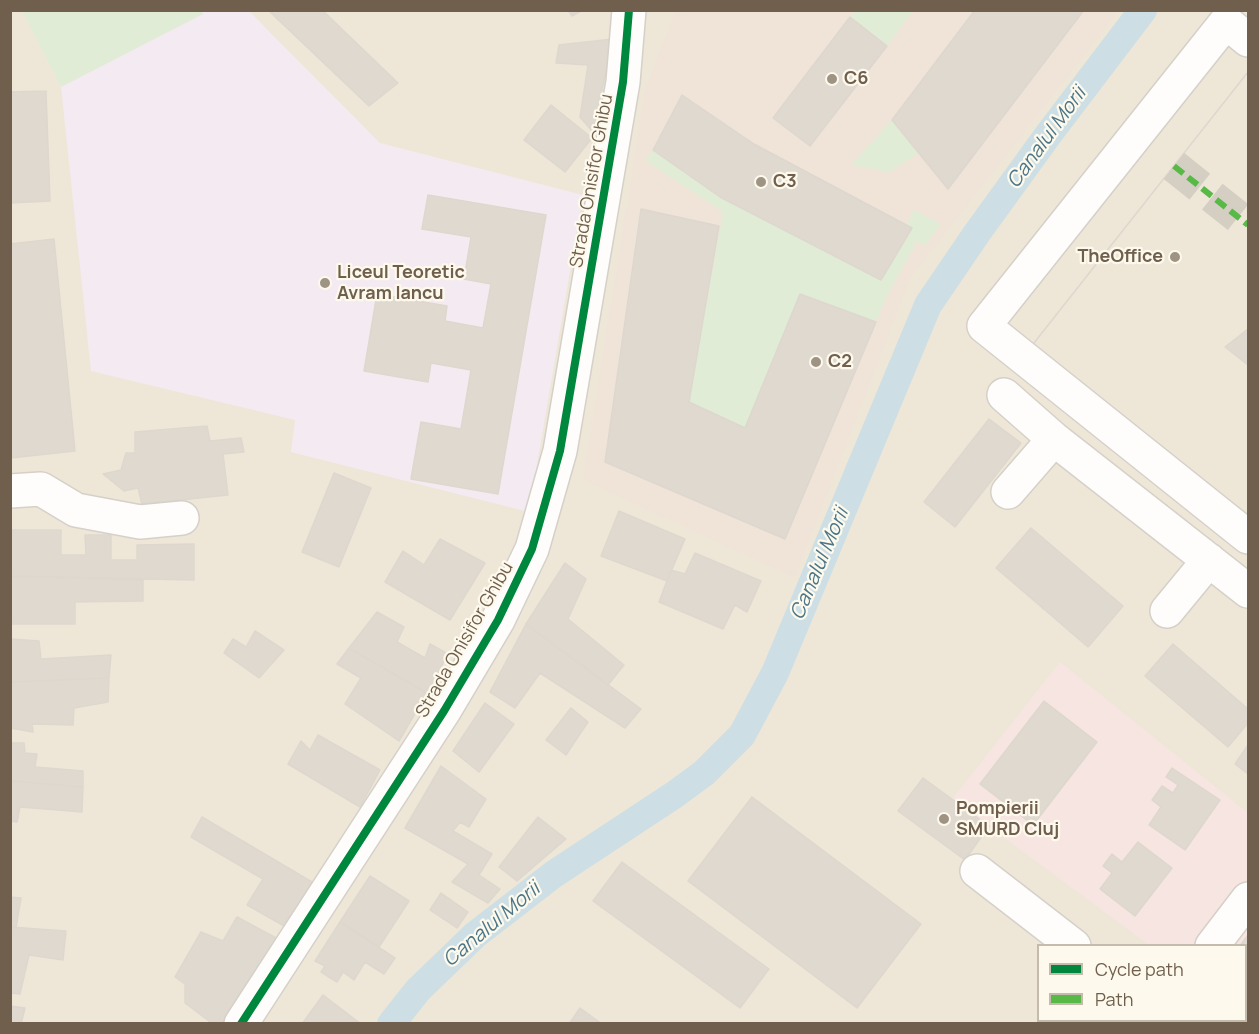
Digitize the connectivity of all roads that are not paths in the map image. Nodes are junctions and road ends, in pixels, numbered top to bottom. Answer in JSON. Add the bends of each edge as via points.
{"nodes":[{"id":1,"x":629,"y":10,"type":"edge"},
{"id":2,"x":1248,"y":40,"type":"edge"},
{"id":3,"x":1004,"y":395,"type":"dead end"},
{"id":4,"x":1054,"y":439,"type":"junction"},
{"id":5,"x":10,"y":490,"type":"edge"},
{"id":6,"x":1008,"y":492,"type":"dead end"},
{"id":7,"x":182,"y":519,"type":"dead end"},
{"id":8,"x":1248,"y":537,"type":"edge"},
{"id":9,"x":1209,"y":560,"type":"junction"},
{"id":10,"x":1248,"y":591,"type":"edge"},
{"id":11,"x":1167,"y":611,"type":"dead end"},
{"id":12,"x":977,"y":871,"type":"dead end"},
{"id":13,"x":1248,"y":898,"type":"edge"},
{"id":14,"x":1073,"y":944,"type":"edge"},
{"id":15,"x":1213,"y":944,"type":"edge"},
{"id":16,"x":241,"y":1023,"type":"edge"}],
"edges":[{"from":1,"to":16,"type":"street","name":"Strada Onisifor Ghibu","via":[[624,82],[560,451],[532,549],[498,620],[444,711]]},
{"from":2,"to":8,"type":"street","via":[[1226,22],[984,326]]},
{"from":3,"to":4,"type":"street"},
{"from":4,"to":6,"type":"street"},
{"from":4,"to":9,"type":"street"},
{"from":5,"to":7,"type":"street","via":[[42,489],[76,510],[140,522]]},
{"from":9,"to":10,"type":"street"},
{"from":9,"to":11,"type":"street"},
{"from":12,"to":14,"type":"street"},
{"from":13,"to":15,"type":"street"}]}
